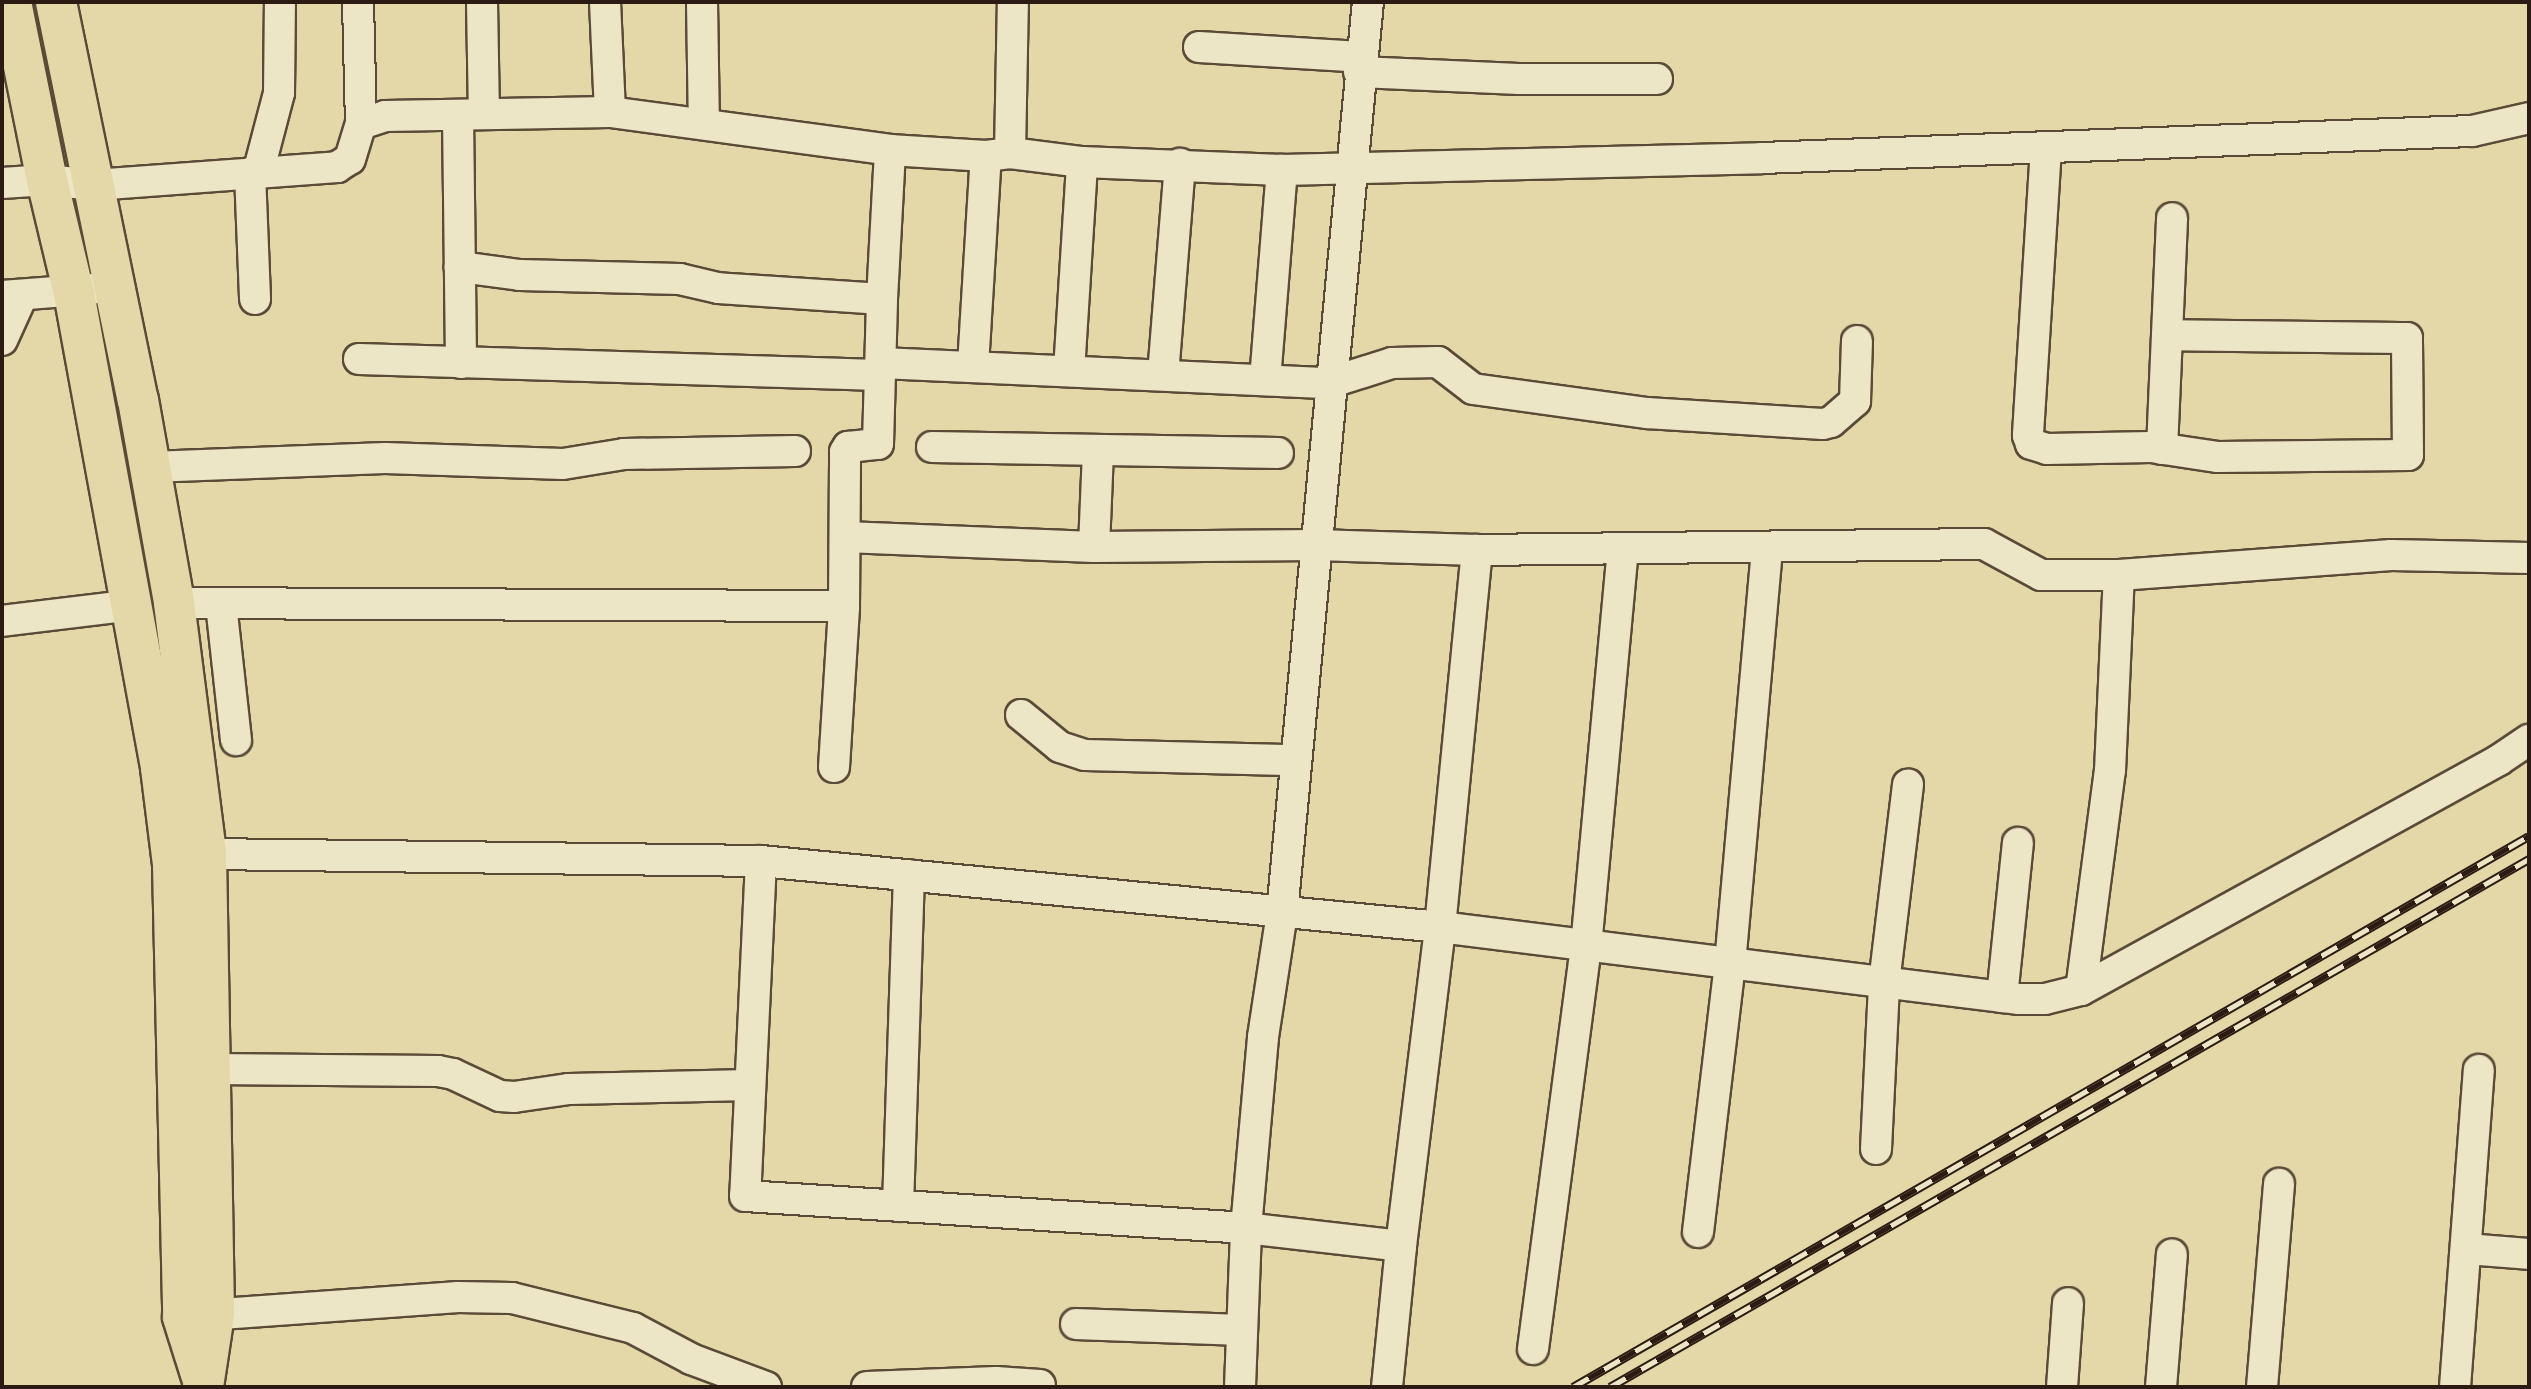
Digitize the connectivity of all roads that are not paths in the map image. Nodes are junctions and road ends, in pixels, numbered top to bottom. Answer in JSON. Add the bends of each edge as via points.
{"nodes":[{"id":1,"x":11,"y":2,"type":"edge"},
{"id":2,"x":56,"y":2,"type":"edge"},
{"id":3,"x":280,"y":2,"type":"edge"},
{"id":4,"x":358,"y":2,"type":"edge"},
{"id":5,"x":482,"y":2,"type":"edge"},
{"id":6,"x":605,"y":2,"type":"edge"},
{"id":7,"x":702,"y":2,"type":"edge"},
{"id":8,"x":1013,"y":2,"type":"edge"},
{"id":9,"x":1368,"y":2,"type":"edge"},
{"id":10,"x":1199,"y":47,"type":"dead end"},
{"id":11,"x":1360,"y":64,"type":"junction"},
{"id":12,"x":1657,"y":79,"type":"dead end"},
{"id":13,"x":610,"y":112,"type":"junction"},
{"id":14,"x":471,"y":114,"type":"junction"},
{"id":15,"x":2529,"y":118,"type":"edge"},
{"id":16,"x":361,"y":124,"type":"junction"},
{"id":17,"x":704,"y":124,"type":"junction"},
{"id":18,"x":2046,"y":148,"type":"junction"},
{"id":19,"x":890,"y":150,"type":"junction"},
{"id":20,"x":998,"y":155,"type":"junction"},
{"id":21,"x":1082,"y":162,"type":"junction"},
{"id":22,"x":1180,"y":164,"type":"junction"},
{"id":23,"x":1350,"y":169,"type":"junction"},
{"id":24,"x":1282,"y":170,"type":"junction"},
{"id":25,"x":254,"y":173,"type":"junction"},
{"id":26,"x":47,"y":180,"type":"junction"},
{"id":27,"x":2,"y":183,"type":"edge"},
{"id":28,"x":94,"y":185,"type":"junction"},
{"id":29,"x":2172,"y":218,"type":"dead end"},
{"id":30,"x":460,"y":267,"type":"junction"},
{"id":31,"x":114,"y":284,"type":"junction"},
{"id":32,"x":74,"y":293,"type":"junction"},
{"id":33,"x":12,"y":296,"type":"edge"},
{"id":34,"x":255,"y":299,"type":"dead end"},
{"id":35,"x":882,"y":299,"type":"junction"},
{"id":36,"x":2167,"y":335,"type":"junction"},
{"id":37,"x":2,"y":340,"type":"edge"},
{"id":38,"x":1857,"y":341,"type":"dead end"},
{"id":39,"x":359,"y":359,"type":"dead end"},
{"id":40,"x":461,"y":363,"type":"junction"},
{"id":41,"x":973,"y":366,"type":"junction"},
{"id":42,"x":880,"y":369,"type":"junction"},
{"id":43,"x":1069,"y":371,"type":"junction"},
{"id":44,"x":1163,"y":375,"type":"junction"},
{"id":45,"x":1265,"y":380,"type":"junction"},
{"id":46,"x":1329,"y":383,"type":"junction"},
{"id":47,"x":932,"y":447,"type":"dead end"},
{"id":48,"x":2162,"y":449,"type":"junction"},
{"id":49,"x":1098,"y":450,"type":"junction"},
{"id":50,"x":795,"y":451,"type":"dead end"},
{"id":51,"x":1278,"y":453,"type":"dead end"},
{"id":52,"x":150,"y":467,"type":"junction"},
{"id":53,"x":845,"y":537,"type":"junction"},
{"id":54,"x":1315,"y":545,"type":"junction"},
{"id":55,"x":1094,"y":547,"type":"junction"},
{"id":56,"x":1767,"y":549,"type":"junction"},
{"id":57,"x":1477,"y":550,"type":"junction"},
{"id":58,"x":1623,"y":551,"type":"junction"},
{"id":59,"x":2529,"y":558,"type":"edge"},
{"id":60,"x":2119,"y":575,"type":"junction"},
{"id":61,"x":174,"y":603,"type":"junction"},
{"id":62,"x":221,"y":604,"type":"junction"},
{"id":63,"x":134,"y":605,"type":"junction"},
{"id":64,"x":844,"y":606,"type":"junction"},
{"id":65,"x":2,"y":621,"type":"edge"},
{"id":66,"x":228,"y":670,"type":"junction"},
{"id":67,"x":183,"y":674,"type":"junction"},
{"id":68,"x":1021,"y":715,"type":"dead end"},
{"id":69,"x":236,"y":740,"type":"dead end"},
{"id":70,"x":2529,"y":740,"type":"edge"},
{"id":71,"x":1296,"y":760,"type":"junction"},
{"id":72,"x":834,"y":767,"type":"dead end"},
{"id":73,"x":1908,"y":784,"type":"dead end"},
{"id":74,"x":2018,"y":843,"type":"dead end"},
{"id":75,"x":206,"y":854,"type":"junction"},
{"id":76,"x":761,"y":861,"type":"junction"},
{"id":77,"x":909,"y":875,"type":"junction"},
{"id":78,"x":1282,"y":913,"type":"junction"},
{"id":79,"x":1440,"y":927,"type":"junction"},
{"id":80,"x":1586,"y":947,"type":"junction"},
{"id":81,"x":1730,"y":964,"type":"junction"},
{"id":82,"x":1884,"y":983,"type":"junction"},
{"id":83,"x":2081,"y":990,"type":"junction"},
{"id":84,"x":2002,"y":997,"type":"junction"},
{"id":85,"x":210,"y":1069,"type":"junction"},
{"id":86,"x":2479,"y":1070,"type":"dead end"},
{"id":87,"x":750,"y":1085,"type":"junction"},
{"id":88,"x":1876,"y":1149,"type":"dead end"},
{"id":89,"x":2279,"y":1184,"type":"dead end"},
{"id":90,"x":898,"y":1206,"type":"junction"},
{"id":91,"x":1246,"y":1228,"type":"junction"},
{"id":92,"x":1698,"y":1232,"type":"dead end"},
{"id":93,"x":1401,"y":1246,"type":"junction"},
{"id":94,"x":2466,"y":1249,"type":"junction"},
{"id":95,"x":2172,"y":1254,"type":"dead end"},
{"id":96,"x":2529,"y":1254,"type":"edge"},
{"id":97,"x":2068,"y":1303,"type":"dead end"},
{"id":98,"x":199,"y":1316,"type":"junction"},
{"id":99,"x":1076,"y":1324,"type":"dead end"},
{"id":100,"x":1241,"y":1330,"type":"junction"},
{"id":101,"x":1533,"y":1349,"type":"dead end"},
{"id":102,"x":203,"y":1384,"type":"edge"},
{"id":103,"x":1040,"y":1385,"type":"edge"},
{"id":104,"x":766,"y":1387,"type":"edge"},
{"id":105,"x":867,"y":1387,"type":"edge"},
{"id":106,"x":1240,"y":1387,"type":"edge"},
{"id":107,"x":1387,"y":1387,"type":"edge"},
{"id":108,"x":2062,"y":1387,"type":"edge"},
{"id":109,"x":2161,"y":1387,"type":"edge"},
{"id":110,"x":2262,"y":1387,"type":"edge"},
{"id":111,"x":2455,"y":1387,"type":"edge"}],
"edges":[{"from":1,"to":26,"type":"main road"},
{"from":2,"to":28,"type":"main road"},
{"from":3,"to":25,"type":"street","via":[[279,93]]},
{"from":4,"to":16,"type":"street"},
{"from":5,"to":14,"type":"street"},
{"from":6,"to":13,"type":"street"},
{"from":7,"to":17,"type":"street"},
{"from":8,"to":20,"type":"street"},
{"from":9,"to":11,"type":"street"},
{"from":10,"to":11,"type":"street"},
{"from":11,"to":12,"type":"street","via":[[1519,79]]},
{"from":11,"to":23,"type":"street"},
{"from":13,"to":14,"type":"street"},
{"from":13,"to":17,"type":"street"},
{"from":14,"to":16,"type":"street","via":[[385,116]]},
{"from":14,"to":30,"type":"street"},
{"from":15,"to":18,"type":"street","via":[[2472,131]]},
{"from":16,"to":25,"type":"street","via":[[345,164]]},
{"from":17,"to":19,"type":"street"},
{"from":18,"to":23,"type":"street"},
{"from":18,"to":48,"type":"street","via":[[2031,444],[2047,449]]},
{"from":19,"to":20,"type":"street"},
{"from":19,"to":35,"type":"street"},
{"from":20,"to":21,"type":"street"},
{"from":20,"to":41,"type":"street"},
{"from":21,"to":22,"type":"street"},
{"from":21,"to":43,"type":"street"},
{"from":22,"to":24,"type":"street"},
{"from":22,"to":44,"type":"street"},
{"from":23,"to":24,"type":"street"},
{"from":23,"to":46,"type":"street"},
{"from":24,"to":45,"type":"street"},
{"from":25,"to":28,"type":"street"},
{"from":25,"to":34,"type":"street"},
{"from":26,"to":27,"type":"street"},
{"from":26,"to":28,"type":"street"},
{"from":26,"to":32,"type":"main road"},
{"from":28,"to":31,"type":"main road"},
{"from":29,"to":36,"type":"street"},
{"from":30,"to":35,"type":"street","via":[[520,275],[680,279],[718,288]]},
{"from":30,"to":40,"type":"street"},
{"from":31,"to":32,"type":"street"},
{"from":31,"to":52,"type":"main road"},
{"from":32,"to":33,"type":"street"},
{"from":32,"to":63,"type":"main road"},
{"from":33,"to":37,"type":"street"},
{"from":35,"to":42,"type":"street"},
{"from":36,"to":48,"type":"street"},
{"from":36,"to":48,"type":"street","via":[[2407,338],[2408,455],[2218,457]]},
{"from":38,"to":46,"type":"street","via":[[1855,401],[1828,424],[1647,413],[1473,389],[1438,362],[1392,363]]},
{"from":39,"to":40,"type":"street"},
{"from":40,"to":42,"type":"street"},
{"from":41,"to":42,"type":"street"},
{"from":41,"to":43,"type":"street"},
{"from":42,"to":53,"type":"street","via":[[878,444],[845,449]]},
{"from":43,"to":44,"type":"street"},
{"from":44,"to":45,"type":"street"},
{"from":45,"to":46,"type":"street"},
{"from":46,"to":54,"type":"street"},
{"from":47,"to":49,"type":"street"},
{"from":49,"to":51,"type":"street"},
{"from":49,"to":55,"type":"street"},
{"from":50,"to":52,"type":"street","via":[[624,454],[563,464],[385,458]]},
{"from":52,"to":61,"type":"main road"},
{"from":53,"to":55,"type":"street"},
{"from":53,"to":64,"type":"street"},
{"from":54,"to":55,"type":"street"},
{"from":54,"to":57,"type":"street"},
{"from":54,"to":71,"type":"street"},
{"from":56,"to":58,"type":"street"},
{"from":56,"to":60,"type":"street","via":[[1984,544],[2041,575]]},
{"from":56,"to":81,"type":"street"},
{"from":57,"to":58,"type":"street"},
{"from":57,"to":79,"type":"street"},
{"from":58,"to":80,"type":"street"},
{"from":59,"to":60,"type":"street","via":[[2391,555]]},
{"from":60,"to":83,"type":"street","via":[[2110,771]]},
{"from":61,"to":62,"type":"street"},
{"from":61,"to":67,"type":"main road"},
{"from":62,"to":64,"type":"street"},
{"from":62,"to":66,"type":"street"},
{"from":63,"to":65,"type":"street"},
{"from":63,"to":98,"type":"main road","via":[[173,865]]},
{"from":64,"to":72,"type":"street"},
{"from":66,"to":67,"type":"street"},
{"from":66,"to":69,"type":"street"},
{"from":67,"to":75,"type":"main road"},
{"from":68,"to":71,"type":"street","via":[[1060,747],[1085,755]]},
{"from":70,"to":83,"type":"street"},
{"from":71,"to":78,"type":"street"},
{"from":73,"to":82,"type":"street"},
{"from":74,"to":84,"type":"street"},
{"from":75,"to":76,"type":"street"},
{"from":75,"to":85,"type":"main road"},
{"from":76,"to":77,"type":"street"},
{"from":76,"to":87,"type":"street"},
{"from":77,"to":78,"type":"street"},
{"from":77,"to":90,"type":"street"},
{"from":78,"to":79,"type":"street"},
{"from":78,"to":91,"type":"street","via":[[1263,1037]]},
{"from":79,"to":80,"type":"street"},
{"from":79,"to":93,"type":"street"},
{"from":80,"to":81,"type":"street"},
{"from":80,"to":101,"type":"street"},
{"from":81,"to":82,"type":"street"},
{"from":81,"to":92,"type":"street"},
{"from":82,"to":84,"type":"street"},
{"from":82,"to":88,"type":"street"},
{"from":83,"to":84,"type":"street","via":[[2045,999]]},
{"from":85,"to":87,"type":"street","via":[[438,1071],[514,1097],[569,1089]]},
{"from":85,"to":98,"type":"main road"},
{"from":86,"to":94,"type":"street"},
{"from":87,"to":90,"type":"street","via":[[745,1196]]},
{"from":89,"to":110,"type":"street"},
{"from":90,"to":91,"type":"street"},
{"from":91,"to":93,"type":"street"},
{"from":91,"to":100,"type":"street"},
{"from":93,"to":107,"type":"street"},
{"from":94,"to":96,"type":"street"},
{"from":94,"to":111,"type":"street"},
{"from":95,"to":109,"type":"street"},
{"from":97,"to":108,"type":"street"},
{"from":98,"to":102,"type":"main road"},
{"from":98,"to":104,"type":"street","via":[[458,1297],[512,1298],[633,1328],[716,1370]]},
{"from":99,"to":100,"type":"street"},
{"from":100,"to":106,"type":"street"},
{"from":103,"to":105,"type":"street"}]}
